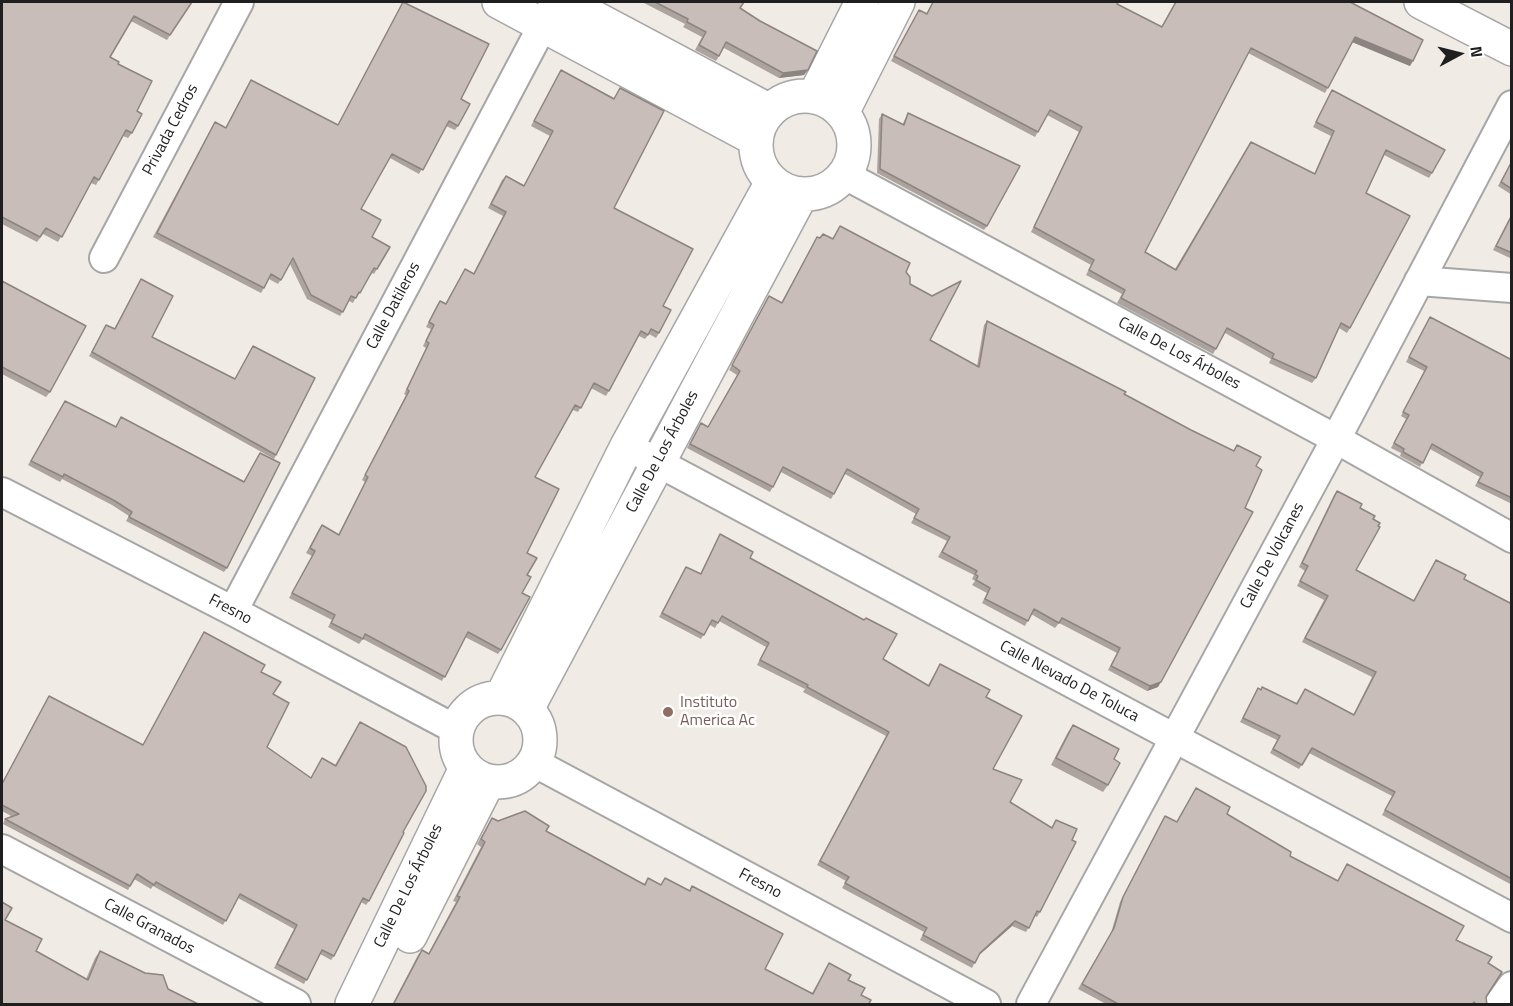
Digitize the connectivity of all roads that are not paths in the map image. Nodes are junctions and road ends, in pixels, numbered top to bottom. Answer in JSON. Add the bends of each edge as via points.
{"nodes":[{"id":1,"x":239,"y":2,"type":"edge"},
{"id":2,"x":499,"y":2,"type":"edge"},
{"id":3,"x":565,"y":2,"type":"edge"},
{"id":4,"x":862,"y":2,"type":"edge"},
{"id":5,"x":898,"y":2,"type":"edge"},
{"id":6,"x":1421,"y":2,"type":"edge"},
{"id":7,"x":549,"y":13,"type":"edge"},
{"id":8,"x":1512,"y":49,"type":"edge"},
{"id":9,"x":814,"y":97,"type":"junction"},
{"id":10,"x":1512,"y":105,"type":"edge"},
{"id":11,"x":842,"y":113,"type":"junction"},
{"id":12,"x":762,"y":125,"type":"junction"},
{"id":13,"x":845,"y":175,"type":"junction"},
{"id":14,"x":786,"y":188,"type":"junction"},
{"id":15,"x":104,"y":258,"type":"dead end"},
{"id":16,"x":1419,"y":281,"type":"junction"},
{"id":17,"x":1512,"y":288,"type":"edge"},
{"id":18,"x":1336,"y":439,"type":"junction"},
{"id":19,"x":627,"y":446,"type":"junction"},
{"id":20,"x":657,"y":463,"type":"junction"},
{"id":21,"x":2,"y":492,"type":"edge"},
{"id":22,"x":1512,"y":538,"type":"edge"},
{"id":23,"x":233,"y":611,"type":"junction"},
{"id":24,"x":514,"y":704,"type":"junction"},
{"id":25,"x":457,"y":730,"type":"junction"},
{"id":26,"x":1175,"y":738,"type":"junction"},
{"id":27,"x":535,"y":763,"type":"junction"},
{"id":28,"x":477,"y":775,"type":"junction"},
{"id":29,"x":2,"y":849,"type":"edge"},
{"id":30,"x":1512,"y":918,"type":"edge"},
{"id":31,"x":1512,"y":986,"type":"edge"},
{"id":32,"x":296,"y":1005,"type":"edge"},
{"id":33,"x":352,"y":1005,"type":"edge"},
{"id":34,"x":375,"y":1005,"type":"edge"},
{"id":35,"x":986,"y":1005,"type":"edge"},
{"id":36,"x":1031,"y":1005,"type":"edge"},
{"id":37,"x":1499,"y":1005,"type":"edge"}],
"edges":[{"from":1,"to":15,"type":"street","name":"Privada Cedros"},
{"from":2,"to":7,"type":"street"},
{"from":3,"to":12,"type":"street"},
{"from":4,"to":9,"type":"street"},
{"from":5,"to":11,"type":"street"},
{"from":6,"to":8,"type":"street"},
{"from":7,"to":12,"type":"street"},
{"from":7,"to":23,"type":"street","name":"Calle Datileros"},
{"from":9,"to":11,"type":"street"},
{"from":9,"to":12,"type":"street","via":[[783,101]]},
{"from":10,"to":16,"type":"street","name":"Calle De Volcanes"},
{"from":11,"to":13,"type":"street","via":[[854,143]]},
{"from":12,"to":14,"type":"street","via":[[757,155],[762,169]]},
{"from":13,"to":14,"type":"street","via":[[818,193]]},
{"from":13,"to":18,"type":"street","name":"Calle De Los Árboles"},
{"from":14,"to":19,"type":"street","name":"Calle De Los Árboles"},
{"from":14,"to":20,"type":"street","name":"Calle De Los Árboles"},
{"from":16,"to":17,"type":"street"},
{"from":16,"to":18,"type":"street","name":"Calle De Volcanes"},
{"from":18,"to":22,"type":"street","name":"Calle De Los Árboles"},
{"from":18,"to":26,"type":"street","name":"Calle De Volcanes"},
{"from":19,"to":20,"type":"street","name":"Calle Nevado De Toluca"},
{"from":19,"to":24,"type":"street","name":"Calle De Los Árboles"},
{"from":20,"to":24,"type":"street","name":"Calle De Los Árboles"},
{"from":20,"to":26,"type":"street","name":"Calle Nevado De Toluca"},
{"from":21,"to":23,"type":"street","name":"Fresno"},
{"from":23,"to":25,"type":"street","name":"Fresno"},
{"from":24,"to":25,"type":"street","via":[[486,699],[463,716]]},
{"from":24,"to":27,"type":"street","via":[[536,721],[540,735]]},
{"from":25,"to":28,"type":"street","via":[[458,757]]},
{"from":26,"to":30,"type":"street","name":"Calle Nevado De Toluca"},
{"from":26,"to":36,"type":"street","name":"Calle De Volcanes"},
{"from":27,"to":28,"type":"street","via":[[526,773],[501,783]]},
{"from":27,"to":35,"type":"street","name":"Fresno"},
{"from":28,"to":33,"type":"street","name":"Calle De Los Árboles"},
{"from":28,"to":34,"type":"street","name":"Calle De Los Árboles"},
{"from":29,"to":32,"type":"street","name":"Calle Granados"},
{"from":31,"to":37,"type":"street"}]}
